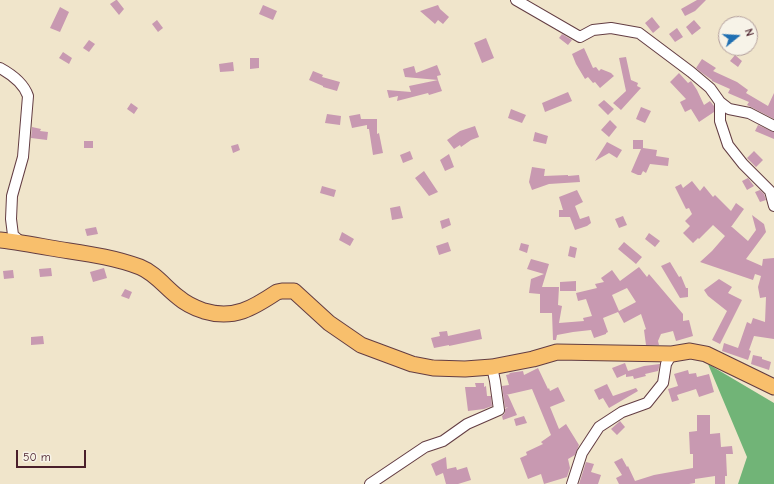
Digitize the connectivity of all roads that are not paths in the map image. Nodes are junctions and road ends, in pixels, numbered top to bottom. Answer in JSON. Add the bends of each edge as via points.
{"nodes":[{"id":1,"x":516,"y":0,"type":"edge"},
{"id":2,"x":0,"y":68,"type":"edge"},
{"id":3,"x":720,"y":102,"type":"junction"},
{"id":4,"x":774,"y":126,"type":"edge"},
{"id":5,"x":774,"y":206,"type":"edge"},
{"id":6,"x":0,"y":240,"type":"edge"},
{"id":7,"x":21,"y":242,"type":"junction"},
{"id":8,"x":672,"y":354,"type":"junction"},
{"id":9,"x":492,"y":367,"type":"junction"},
{"id":10,"x":774,"y":387,"type":"edge"},
{"id":11,"x":380,"y":481,"type":"edge"},
{"id":12,"x":370,"y":484,"type":"edge"},
{"id":13,"x":572,"y":484,"type":"edge"}],
"edges":[{"from":1,"to":3,"type":"street","via":[[580,37],[593,30],[611,28],[639,33],[710,88]]},
{"from":2,"to":7,"type":"street","via":[[8,72],[25,89],[28,96],[24,157],[14,185],[11,208],[14,236]]},
{"from":3,"to":4,"type":"street","via":[[729,109],[749,114]]},
{"from":3,"to":5,"type":"street","via":[[720,121],[728,145],[770,191]]},
{"from":6,"to":7,"type":"main road"},
{"from":7,"to":9,"type":"main road","via":[[88,253],[142,267],[178,298],[215,315],[232,315],[250,309],[277,292],[294,291],[329,323],[361,345],[412,364],[433,368]]},
{"from":8,"to":9,"type":"main road","via":[[557,352]]},
{"from":8,"to":10,"type":"main road","via":[[690,351],[706,354]]},
{"from":8,"to":13,"type":"street","via":[[666,364],[663,383],[647,402],[622,412],[599,427],[582,453]]},
{"from":9,"to":11,"type":"street","via":[[499,410],[467,424],[443,441],[425,448]]},
{"from":11,"to":12,"type":"street"}]}
